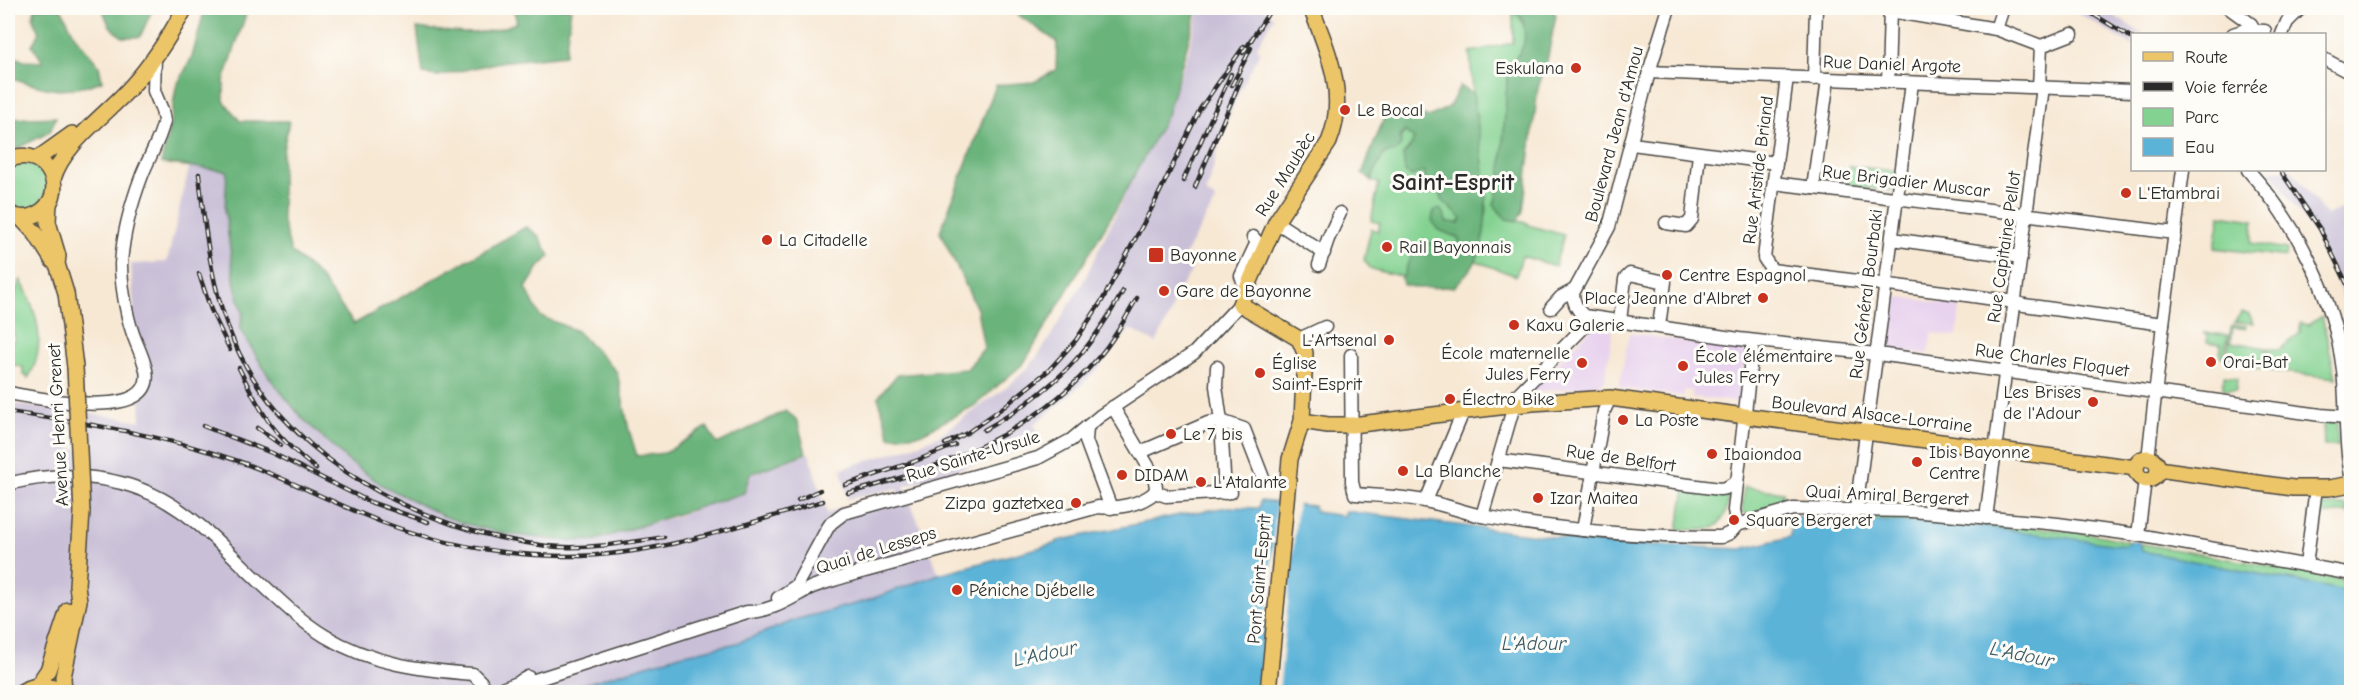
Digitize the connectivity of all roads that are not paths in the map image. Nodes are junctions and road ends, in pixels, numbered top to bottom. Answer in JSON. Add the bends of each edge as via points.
{"nodes":[{"id":1,"x":177,"y":8,"type":"edge"},
{"id":2,"x":185,"y":8,"type":"edge"},
{"id":3,"x":1311,"y":8,"type":"edge"},
{"id":4,"x":1669,"y":8,"type":"edge"},
{"id":5,"x":1816,"y":8,"type":"edge"},
{"id":6,"x":1950,"y":8,"type":"edge"},
{"id":7,"x":2003,"y":8,"type":"edge"},
{"id":8,"x":1890,"y":9,"type":"edge"},
{"id":9,"x":2298,"y":9,"type":"edge"},
{"id":10,"x":2234,"y":11,"type":"edge"},
{"id":11,"x":1949,"y":21,"type":"junction"},
{"id":12,"x":2288,"y":22,"type":"junction"},
{"id":13,"x":1996,"y":29,"type":"junction"},
{"id":14,"x":2251,"y":33,"type":"edge"},
{"id":15,"x":2282,"y":33,"type":"edge"},
{"id":16,"x":2072,"y":34,"type":"dead end"},
{"id":17,"x":2041,"y":45,"type":"junction"},
{"id":18,"x":156,"y":56,"type":"junction"},
{"id":19,"x":2326,"y":60,"type":"edge"},
{"id":20,"x":1649,"y":72,"type":"junction"},
{"id":21,"x":2352,"y":74,"type":"edge"},
{"id":22,"x":1787,"y":78,"type":"junction"},
{"id":23,"x":1814,"y":79,"type":"junction"},
{"id":24,"x":1828,"y":79,"type":"junction"},
{"id":25,"x":1888,"y":82,"type":"junction"},
{"id":26,"x":1912,"y":83,"type":"junction"},
{"id":27,"x":2041,"y":87,"type":"junction"},
{"id":28,"x":130,"y":89,"type":"junction"},
{"id":29,"x":154,"y":91,"type":"junction"},
{"id":30,"x":2131,"y":91,"type":"edge"},
{"id":31,"x":1632,"y":144,"type":"junction"},
{"id":32,"x":1699,"y":154,"type":"junction"},
{"id":33,"x":36,"y":159,"type":"junction"},
{"id":34,"x":8,"y":160,"type":"edge"},
{"id":35,"x":1776,"y":163,"type":"junction"},
{"id":36,"x":2183,"y":171,"type":"edge"},
{"id":37,"x":2249,"y":171,"type":"edge"},
{"id":38,"x":53,"y":179,"type":"junction"},
{"id":39,"x":1774,"y":183,"type":"junction"},
{"id":40,"x":1813,"y":188,"type":"junction"},
{"id":41,"x":1897,"y":198,"type":"junction"},
{"id":42,"x":49,"y":203,"type":"junction"},
{"id":43,"x":1340,"y":213,"type":"dead end"},
{"id":44,"x":2026,"y":214,"type":"junction"},
{"id":45,"x":14,"y":215,"type":"edge"},
{"id":46,"x":1276,"y":222,"type":"junction"},
{"id":47,"x":1666,"y":223,"type":"dead end"},
{"id":48,"x":2175,"y":233,"type":"junction"},
{"id":49,"x":1254,"y":237,"type":"dead end"},
{"id":50,"x":1892,"y":238,"type":"junction"},
{"id":51,"x":2021,"y":257,"type":"junction"},
{"id":52,"x":57,"y":264,"type":"junction"},
{"id":53,"x":1886,"y":284,"type":"junction"},
{"id":54,"x":1243,"y":297,"type":"junction"},
{"id":55,"x":2015,"y":302,"type":"junction"},
{"id":56,"x":1590,"y":318,"type":"junction"},
{"id":57,"x":1620,"y":321,"type":"junction"},
{"id":58,"x":2163,"y":324,"type":"junction"},
{"id":59,"x":1659,"y":326,"type":"junction"},
{"id":60,"x":1325,"y":327,"type":"dead end"},
{"id":61,"x":1294,"y":336,"type":"junction"},
{"id":62,"x":1753,"y":341,"type":"junction"},
{"id":63,"x":1877,"y":354,"type":"junction"},
{"id":64,"x":1351,"y":355,"type":"dead end"},
{"id":65,"x":1217,"y":367,"type":"dead end"},
{"id":66,"x":2006,"y":372,"type":"junction"},
{"id":67,"x":1523,"y":389,"type":"junction"},
{"id":68,"x":2156,"y":392,"type":"junction"},
{"id":69,"x":8,"y":393,"type":"edge"},
{"id":70,"x":1610,"y":398,"type":"junction"},
{"id":71,"x":1532,"y":404,"type":"junction"},
{"id":72,"x":1512,"y":406,"type":"junction"},
{"id":73,"x":1113,"y":407,"type":"junction"},
{"id":74,"x":1463,"y":412,"type":"junction"},
{"id":75,"x":1744,"y":417,"type":"junction"},
{"id":76,"x":2347,"y":417,"type":"junction"},
{"id":77,"x":1221,"y":421,"type":"junction"},
{"id":78,"x":1302,"y":421,"type":"junction"},
{"id":79,"x":1352,"y":425,"type":"junction"},
{"id":80,"x":1087,"y":427,"type":"junction"},
{"id":81,"x":1866,"y":433,"type":"junction"},
{"id":82,"x":1996,"y":450,"type":"junction"},
{"id":83,"x":1141,"y":452,"type":"junction"},
{"id":84,"x":1498,"y":460,"type":"junction"},
{"id":85,"x":2147,"y":469,"type":"junction"},
{"id":86,"x":1593,"y":472,"type":"junction"},
{"id":87,"x":1263,"y":478,"type":"dead end"},
{"id":88,"x":1737,"y":482,"type":"junction"},
{"id":89,"x":2352,"y":482,"type":"edge"},
{"id":90,"x":8,"y":484,"type":"edge"},
{"id":91,"x":2316,"y":488,"type":"junction"},
{"id":92,"x":1155,"y":492,"type":"junction"},
{"id":93,"x":1426,"y":501,"type":"junction"},
{"id":94,"x":1111,"y":508,"type":"junction"},
{"id":95,"x":1856,"y":510,"type":"junction"},
{"id":96,"x":1482,"y":516,"type":"junction"},
{"id":97,"x":1986,"y":518,"type":"junction"},
{"id":98,"x":1737,"y":525,"type":"junction"},
{"id":99,"x":1582,"y":530,"type":"junction"},
{"id":100,"x":2138,"y":535,"type":"junction"},
{"id":101,"x":2306,"y":565,"type":"junction"},
{"id":102,"x":807,"y":570,"type":"junction"},
{"id":103,"x":2352,"y":574,"type":"edge"},
{"id":104,"x":77,"y":585,"type":"junction"},
{"id":105,"x":819,"y":585,"type":"junction"},
{"id":106,"x":747,"y":612,"type":"junction"},
{"id":107,"x":37,"y":686,"type":"junction"},
{"id":108,"x":8,"y":692,"type":"edge"},
{"id":109,"x":22,"y":692,"type":"edge"},
{"id":110,"x":62,"y":693,"type":"edge"},
{"id":111,"x":485,"y":693,"type":"edge"},
{"id":112,"x":493,"y":693,"type":"edge"},
{"id":113,"x":1268,"y":693,"type":"edge"}],
"edges":[{"from":1,"to":33,"type":"main road","via":[[119,92],[74,133]]},
{"from":2,"to":18,"type":"main road"},
{"from":3,"to":46,"type":"main road","name":"Rue Maubèc","via":[[1334,70],[1335,128]]},
{"from":4,"to":20,"type":"street","name":"Boulevard Jean d'Amou"},
{"from":5,"to":23,"type":"street"},
{"from":6,"to":11,"type":"street"},
{"from":7,"to":13,"type":"street"},
{"from":8,"to":11,"type":"street"},
{"from":8,"to":25,"type":"street"},
{"from":9,"to":12,"type":"street"},
{"from":10,"to":14,"type":"street"},
{"from":11,"to":13,"type":"street"},
{"from":12,"to":14,"type":"street"},
{"from":12,"to":15,"type":"street"},
{"from":13,"to":17,"type":"street"},
{"from":16,"to":17,"type":"street"},
{"from":17,"to":27,"type":"street","name":"Rue Capitaine Pellot"},
{"from":18,"to":28,"type":"main road"},
{"from":18,"to":29,"type":"street"},
{"from":19,"to":21,"type":"street"},
{"from":20,"to":22,"type":"street","name":"Rue Daniel Argote"},
{"from":20,"to":31,"type":"street","name":"Boulevard Jean d'Amou"},
{"from":22,"to":23,"type":"street","name":"Rue Daniel Argote"},
{"from":22,"to":35,"type":"street","name":"Rue Aristide Briand"},
{"from":23,"to":24,"type":"street","name":"Rue Daniel Argote"},
{"from":24,"to":25,"type":"street","name":"Rue Daniel Argote"},
{"from":24,"to":40,"type":"street"},
{"from":25,"to":26,"type":"street","name":"Rue Daniel Argote"},
{"from":26,"to":27,"type":"street","name":"Rue Daniel Argote"},
{"from":26,"to":41,"type":"street","name":"Rue Général Bourbaki"},
{"from":27,"to":30,"type":"street","name":"Rue Daniel Argote"},
{"from":27,"to":44,"type":"street","name":"Rue Capitaine Pellot"},
{"from":28,"to":29,"type":"street"},
{"from":28,"to":38,"type":"main road","via":[[68,149],[59,160]]},
{"from":29,"to":69,"type":"street","via":[[164,121],[131,206],[121,266],[131,330],[144,361],[143,388],[122,401],[83,405]]},
{"from":31,"to":32,"type":"street"},
{"from":31,"to":56,"type":"street","name":"Boulevard Jean d'Amou","via":[[1609,227],[1574,298],[1580,312]]},
{"from":32,"to":35,"type":"street"},
{"from":32,"to":47,"type":"street","via":[[1692,219],[1686,226]]},
{"from":33,"to":34,"type":"main road","via":[[18,156]]},
{"from":33,"to":38,"type":"main road"},
{"from":35,"to":39,"type":"street","name":"Rue Aristide Briand"},
{"from":36,"to":48,"type":"street"},
{"from":37,"to":76,"type":"street","via":[[2292,227],[2319,280],[2341,357]]},
{"from":38,"to":42,"type":"main road","name":"Avenue Henri Grenet"},
{"from":39,"to":40,"type":"street","name":"Rue Brigadier Muscar"},
{"from":39,"to":53,"type":"street","name":"Rue Aristide Briand","via":[[1764,258],[1767,266],[1778,272]]},
{"from":40,"to":41,"type":"street","name":"Rue Brigadier Muscar"},
{"from":41,"to":44,"type":"street","name":"Rue Brigadier Muscar"},
{"from":41,"to":50,"type":"street","name":"Rue Général Bourbaki"},
{"from":42,"to":45,"type":"main road","via":[[32,216]]},
{"from":42,"to":52,"type":"main road","name":"Avenue Henri Grenet","via":[[48,222]]},
{"from":43,"to":46,"type":"street","via":[[1322,259]]},
{"from":44,"to":48,"type":"street","name":"Rue Brigadier Muscar"},
{"from":44,"to":51,"type":"street","name":"Rue Capitaine Pellot"},
{"from":45,"to":52,"type":"main road","name":"Avenue Henri Grenet","via":[[36,234]]},
{"from":46,"to":54,"type":"main road","name":"Rue Maubèc"},
{"from":48,"to":58,"type":"street"},
{"from":49,"to":54,"type":"street","via":[[1257,242],[1241,276]]},
{"from":50,"to":51,"type":"street"},
{"from":50,"to":53,"type":"street","name":"Rue Général Bourbaki"},
{"from":51,"to":55,"type":"street","name":"Rue Capitaine Pellot"},
{"from":52,"to":104,"type":"main road","name":"Avenue Henri Grenet","bridge":true,"via":[[66,293],[75,367],[82,512]]},
{"from":53,"to":55,"type":"street"},
{"from":53,"to":63,"type":"street","name":"Rue Général Bourbaki"},
{"from":54,"to":61,"type":"main road"},
{"from":54,"to":73,"type":"street","name":"Rue Sainte-Ursule","via":[[1206,350]]},
{"from":55,"to":58,"type":"street"},
{"from":55,"to":66,"type":"street","name":"Rue Capitaine Pellot"},
{"from":56,"to":57,"type":"street","name":"Rue Charles Floquet"},
{"from":56,"to":67,"type":"street"},
{"from":57,"to":59,"type":"street","name":"Rue Charles Floquet"},
{"from":57,"to":59,"type":"street","via":[[1625,279],[1630,274],[1665,282]]},
{"from":58,"to":68,"type":"street"},
{"from":59,"to":62,"type":"street","name":"Rue Charles Floquet"},
{"from":60,"to":61,"type":"street"},
{"from":61,"to":78,"type":"main road","name":"Pont Saint-Esprit","via":[[1305,353]]},
{"from":62,"to":63,"type":"street","name":"Rue Charles Floquet"},
{"from":62,"to":75,"type":"street"},
{"from":63,"to":66,"type":"street","name":"Rue Charles Floquet"},
{"from":63,"to":81,"type":"street","name":"Rue Général Bourbaki"},
{"from":64,"to":79,"type":"street"},
{"from":65,"to":77,"type":"street"},
{"from":66,"to":68,"type":"street","name":"Rue Charles Floquet"},
{"from":66,"to":82,"type":"street","name":"Rue Capitaine Pellot"},
{"from":67,"to":71,"type":"street"},
{"from":67,"to":72,"type":"street"},
{"from":68,"to":76,"type":"street","name":"Rue Charles Floquet"},
{"from":68,"to":85,"type":"street"},
{"from":70,"to":71,"type":"main road","name":"Boulevard Alsace-Lorraine"},
{"from":70,"to":75,"type":"main road","name":"Boulevard Alsace-Lorraine"},
{"from":70,"to":86,"type":"street"},
{"from":71,"to":72,"type":"main road","name":"Boulevard Alsace-Lorraine"},
{"from":72,"to":74,"type":"main road","name":"Boulevard Alsace-Lorraine"},
{"from":72,"to":84,"type":"street"},
{"from":73,"to":80,"type":"street","name":"Rue Sainte-Ursule"},
{"from":73,"to":83,"type":"street"},
{"from":74,"to":79,"type":"main road","name":"Boulevard Alsace-Lorraine"},
{"from":74,"to":93,"type":"street"},
{"from":75,"to":81,"type":"main road","name":"Boulevard Alsace-Lorraine"},
{"from":75,"to":88,"type":"street"},
{"from":76,"to":89,"type":"street"},
{"from":77,"to":83,"type":"street"},
{"from":77,"to":87,"type":"street","via":[[1244,429]]},
{"from":77,"to":92,"type":"street","via":[[1228,492],[1166,496]]},
{"from":78,"to":79,"type":"main road","name":"Boulevard Alsace-Lorraine"},
{"from":78,"to":113,"type":"main road","name":"Pont Saint-Esprit","via":[[1291,451]]},
{"from":79,"to":93,"type":"street","name":"Quai Amiral Bergeret","via":[[1355,494]]},
{"from":80,"to":94,"type":"street","via":[[1086,441]]},
{"from":80,"to":102,"type":"street","name":"Rue Sainte-Ursule","via":[[1038,458],[844,513],[827,529]]},
{"from":81,"to":82,"type":"main road","name":"Boulevard Alsace-Lorraine"},
{"from":81,"to":95,"type":"street","name":"Rue Général Bourbaki"},
{"from":82,"to":85,"type":"main road","name":"Boulevard Alsace-Lorraine"},
{"from":82,"to":97,"type":"street","name":"Rue Capitaine Pellot"},
{"from":83,"to":92,"type":"street","via":[[1156,482]]},
{"from":84,"to":86,"type":"street","name":"Rue de Belfort"},
{"from":84,"to":96,"type":"street"},
{"from":85,"to":91,"type":"main road","name":"Boulevard Alsace-Lorraine"},
{"from":85,"to":100,"type":"street"},
{"from":86,"to":88,"type":"street","name":"Rue de Belfort","via":[[1719,489]]},
{"from":86,"to":99,"type":"street"},
{"from":88,"to":98,"type":"street"},
{"from":89,"to":91,"type":"main road","name":"Boulevard Alsace-Lorraine"},
{"from":90,"to":111,"type":"street","via":[[24,479],[92,477],[147,492],[188,516],[298,616],[328,637],[384,662],[473,674]]},
{"from":91,"to":101,"type":"street"},
{"from":92,"to":94,"type":"street","name":"Quai de Lesseps","via":[[1141,501]]},
{"from":93,"to":96,"type":"street","name":"Quai Amiral Bergeret"},
{"from":94,"to":105,"type":"street","name":"Quai de Lesseps","via":[[1098,507],[931,551]]},
{"from":95,"to":97,"type":"street","name":"Quai Amiral Bergeret"},
{"from":95,"to":98,"type":"street","name":"Quai Amiral Bergeret","via":[[1793,509]]},
{"from":96,"to":99,"type":"street","name":"Quai Amiral Bergeret"},
{"from":97,"to":100,"type":"street","name":"Quai Amiral Bergeret"},
{"from":98,"to":99,"type":"street","name":"Quai Amiral Bergeret","via":[[1731,533],[1720,537]]},
{"from":100,"to":101,"type":"street","name":"Quai Amiral Bergeret"},
{"from":101,"to":103,"type":"street","name":"Quai Amiral Bergeret"},
{"from":102,"to":105,"type":"street"},
{"from":102,"to":106,"type":"street","name":"Rue Sainte-Ursule","via":[[786,595]]},
{"from":104,"to":107,"type":"main road","name":"Avenue Henri Grenet","via":[[48,670]]},
{"from":104,"to":110,"type":"main road","name":"Avenue Henri Grenet","via":[[79,601]]},
{"from":105,"to":106,"type":"street","name":"Quai de Lesseps","via":[[792,600]]},
{"from":106,"to":112,"type":"street","name":"Quai de Lesseps","via":[[522,680]]},
{"from":107,"to":109,"type":"main road"},
{"from":107,"to":110,"type":"main road"},
{"from":108,"to":109,"type":"main road"}]}
